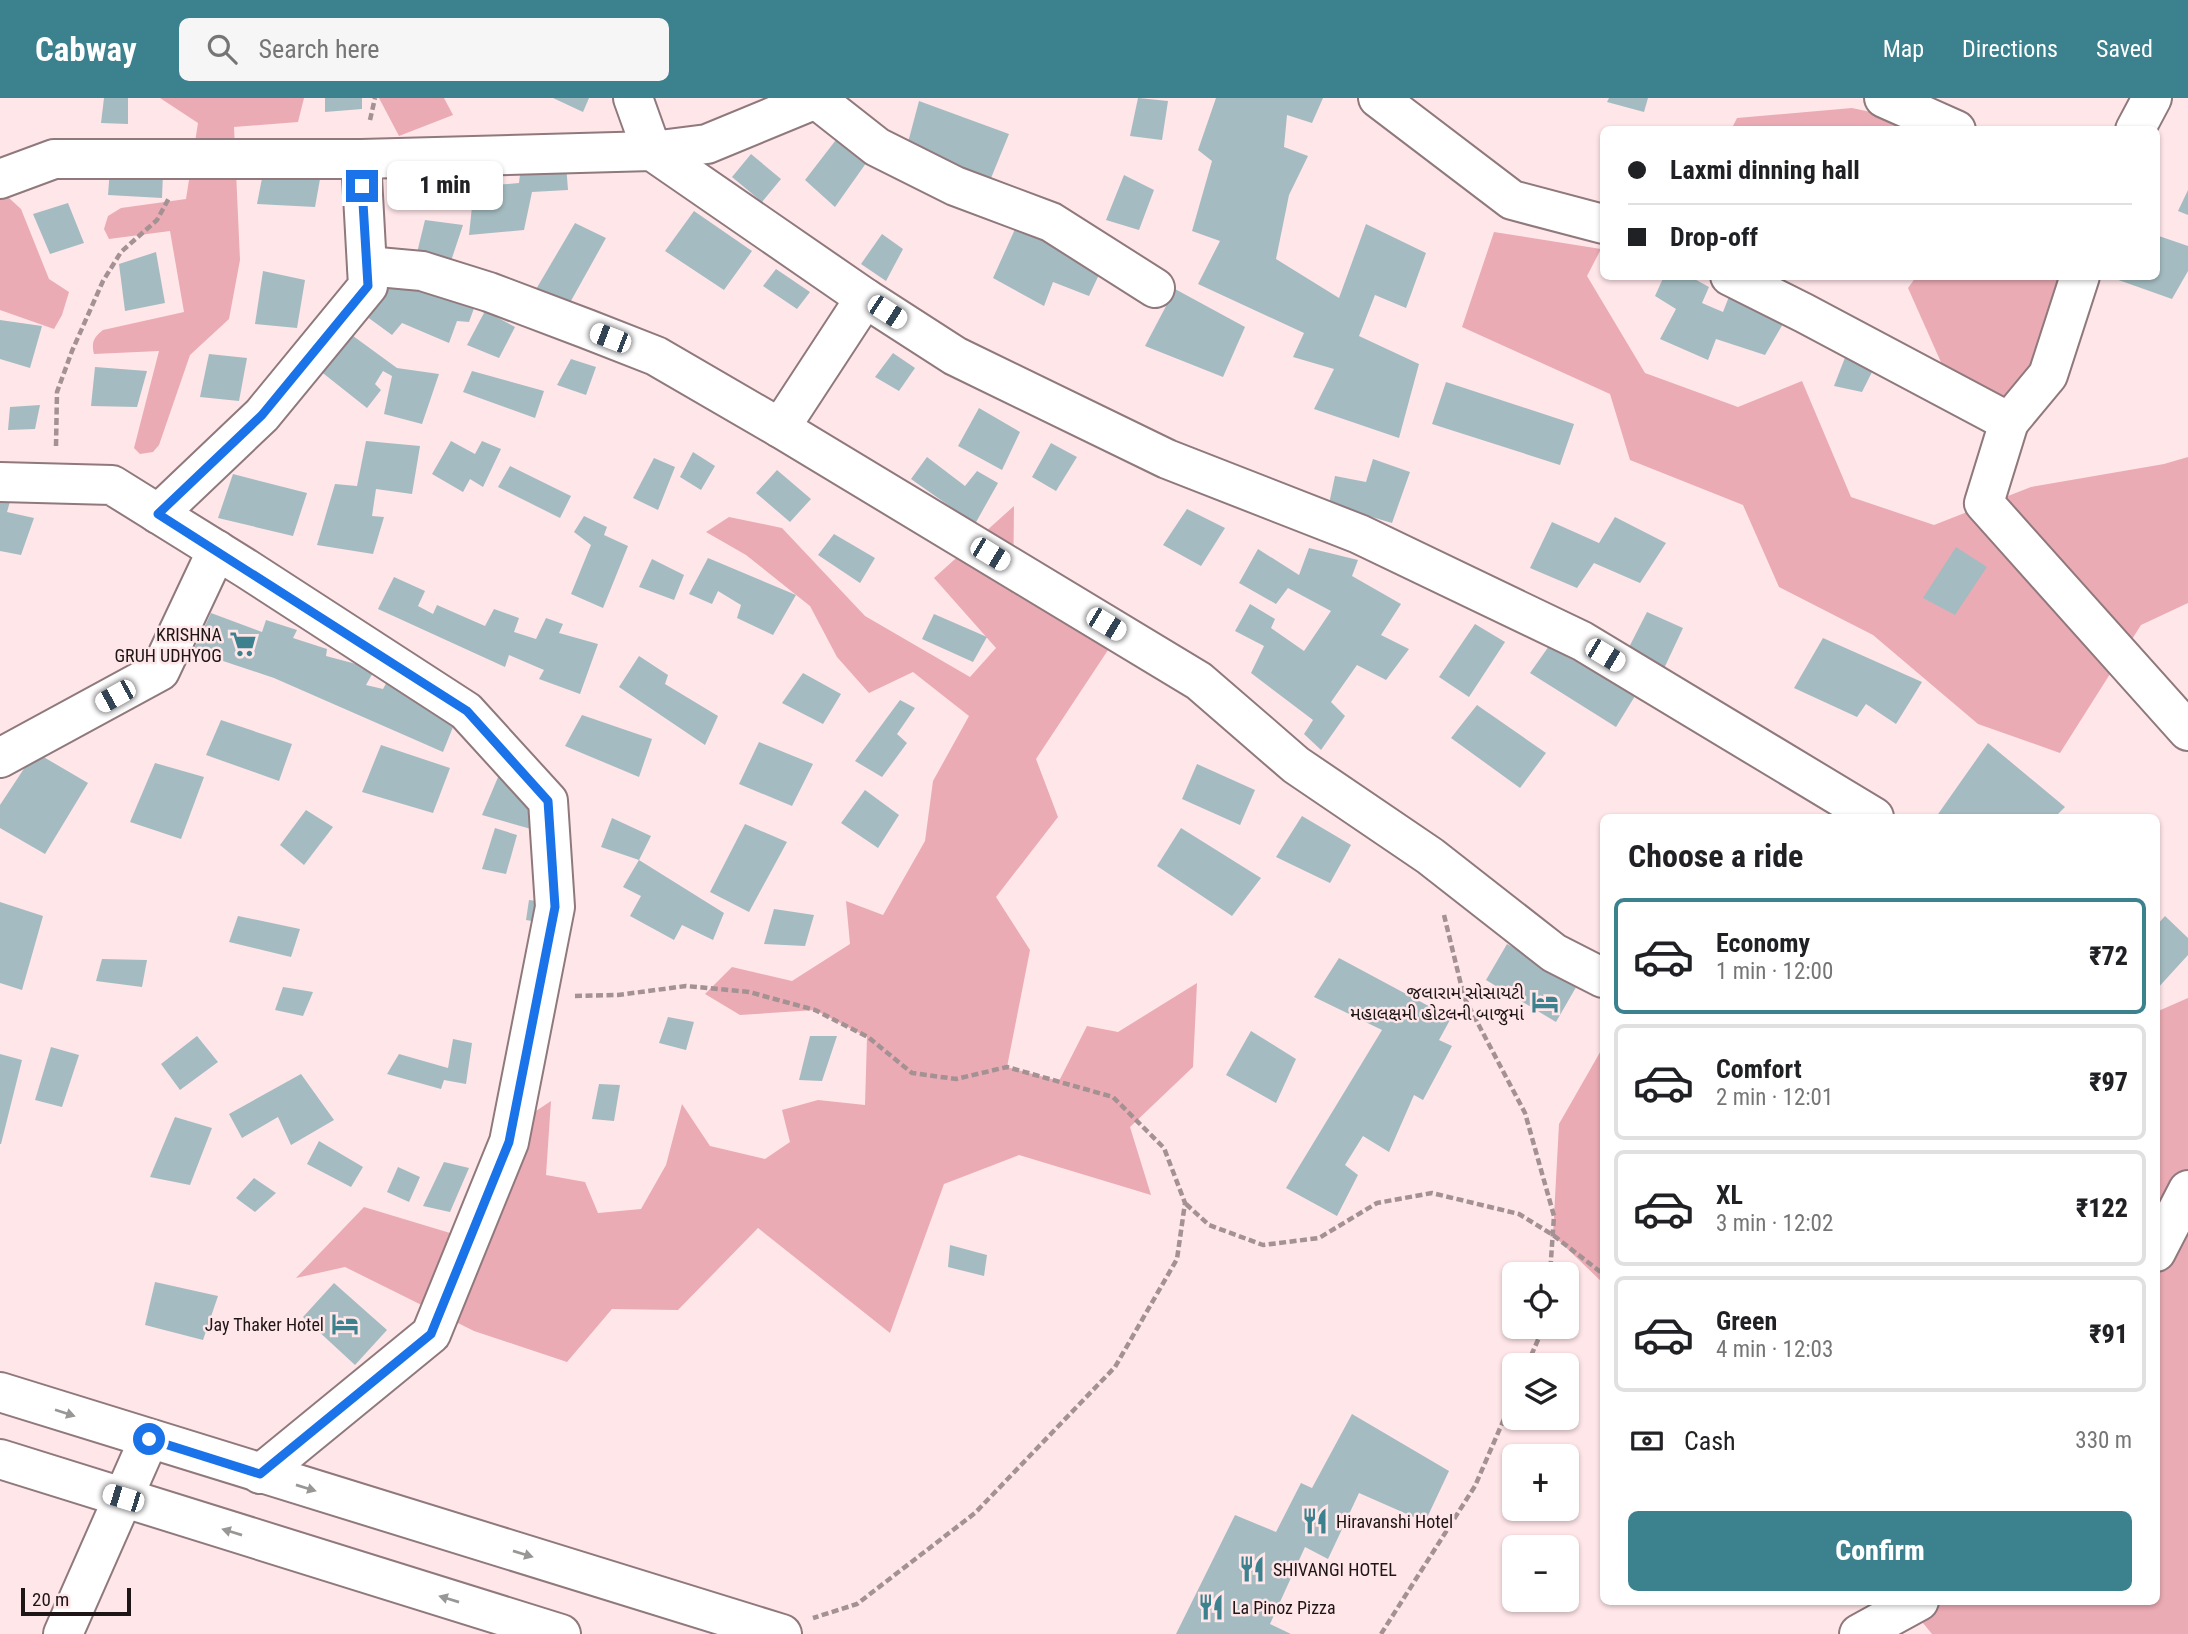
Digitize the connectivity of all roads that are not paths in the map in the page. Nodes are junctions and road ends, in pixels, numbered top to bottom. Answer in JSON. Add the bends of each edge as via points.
{"nodes":[{"id":1,"x":633,"y":98,"type":"edge"},
{"id":2,"x":1378,"y":98,"type":"edge"},
{"id":3,"x":1884,"y":98,"type":"edge"},
{"id":4,"x":2152,"y":98,"type":"edge"},
{"id":5,"x":817,"y":99,"type":"edge"},
{"id":6,"x":1947,"y":126,"type":"edge"},
{"id":7,"x":2137,"y":126,"type":"edge"},
{"id":8,"x":652,"y":151,"type":"junction"},
{"id":9,"x":360,"y":159,"type":"junction"},
{"id":10,"x":0,"y":178,"type":"edge"},
{"id":11,"x":1600,"y":223,"type":"edge"},
{"id":12,"x":367,"y":266,"type":"junction"},
{"id":13,"x":1738,"y":280,"type":"edge"},
{"id":14,"x":2079,"y":280,"type":"edge"},
{"id":15,"x":1154,"y":288,"type":"dead end"},
{"id":16,"x":865,"y":298,"type":"junction"},
{"id":17,"x":2009,"y":422,"type":"junction"},
{"id":18,"x":780,"y":428,"type":"junction"},
{"id":19,"x":0,"y":482,"type":"edge"},
{"id":20,"x":158,"y":514,"type":"junction"},
{"id":21,"x":217,"y":550,"type":"junction"},
{"id":22,"x":2188,"y":731,"type":"edge"},
{"id":23,"x":0,"y":758,"type":"edge"},
{"id":24,"x":1869,"y":814,"type":"edge"},
{"id":25,"x":1600,"y":976,"type":"edge"},
{"id":26,"x":2188,"y":1190,"type":"edge"},
{"id":27,"x":2160,"y":1239,"type":"edge"},
{"id":28,"x":0,"y":1392,"type":"edge"},
{"id":29,"x":149,"y":1439,"type":"junction"},
{"id":30,"x":0,"y":1459,"type":"edge"},
{"id":31,"x":260,"y":1474,"type":"junction"},
{"id":32,"x":123,"y":1498,"type":"junction"},
{"id":33,"x":1912,"y":1605,"type":"edge"},
{"id":34,"x":777,"y":1632,"type":"edge"},
{"id":35,"x":63,"y":1634,"type":"edge"},
{"id":36,"x":561,"y":1634,"type":"edge"},
{"id":37,"x":1859,"y":1634,"type":"edge"}],
"edges":[{"from":1,"to":8,"type":"main road"},
{"from":2,"to":11,"type":"main road","via":[[1512,200]]},
{"from":3,"to":6,"type":"main road"},
{"from":4,"to":7,"type":"main road"},
{"from":5,"to":8,"type":"main road","via":[[707,144]]},
{"from":5,"to":15,"type":"main road","via":[[877,147],[955,186],[1051,222]]},
{"from":8,"to":9,"type":"main road"},
{"from":8,"to":16,"type":"main road"},
{"from":9,"to":10,"type":"main road","via":[[54,159]]},
{"from":9,"to":12,"type":"main road"},
{"from":12,"to":18,"type":"main road","via":[[422,271],[599,333],[656,356]]},
{"from":12,"to":20,"type":"main road","via":[[368,286],[262,415]]},
{"from":13,"to":17,"type":"main road"},
{"from":14,"to":17,"type":"main road","via":[[2048,375]]},
{"from":16,"to":18,"type":"main road"},
{"from":16,"to":24,"type":"main road","via":[[955,356],[1167,459],[1359,534],[1582,641]]},
{"from":17,"to":22,"type":"main road","via":[[1984,503]]},
{"from":18,"to":25,"type":"main road","via":[[1199,681],[1296,765],[1430,856],[1554,953]]},
{"from":19,"to":20,"type":"main road","via":[[112,485]]},
{"from":20,"to":21,"type":"main road"},
{"from":21,"to":23,"type":"main road","via":[[160,671]]},
{"from":21,"to":31,"type":"main road","via":[[467,711],[548,801],[555,907],[509,1142],[431,1334]]},
{"from":26,"to":27,"type":"main road"},
{"from":28,"to":29,"type":"main road","one_way":true},
{"from":29,"to":31,"type":"main road"},
{"from":29,"to":32,"type":"main road"},
{"from":30,"to":32,"type":"main road"},
{"from":31,"to":34,"type":"main road","one_way":true},
{"from":32,"to":35,"type":"main road"},
{"from":36,"to":32,"type":"main road","one_way":true},
{"from":33,"to":37,"type":"main road"}]}
